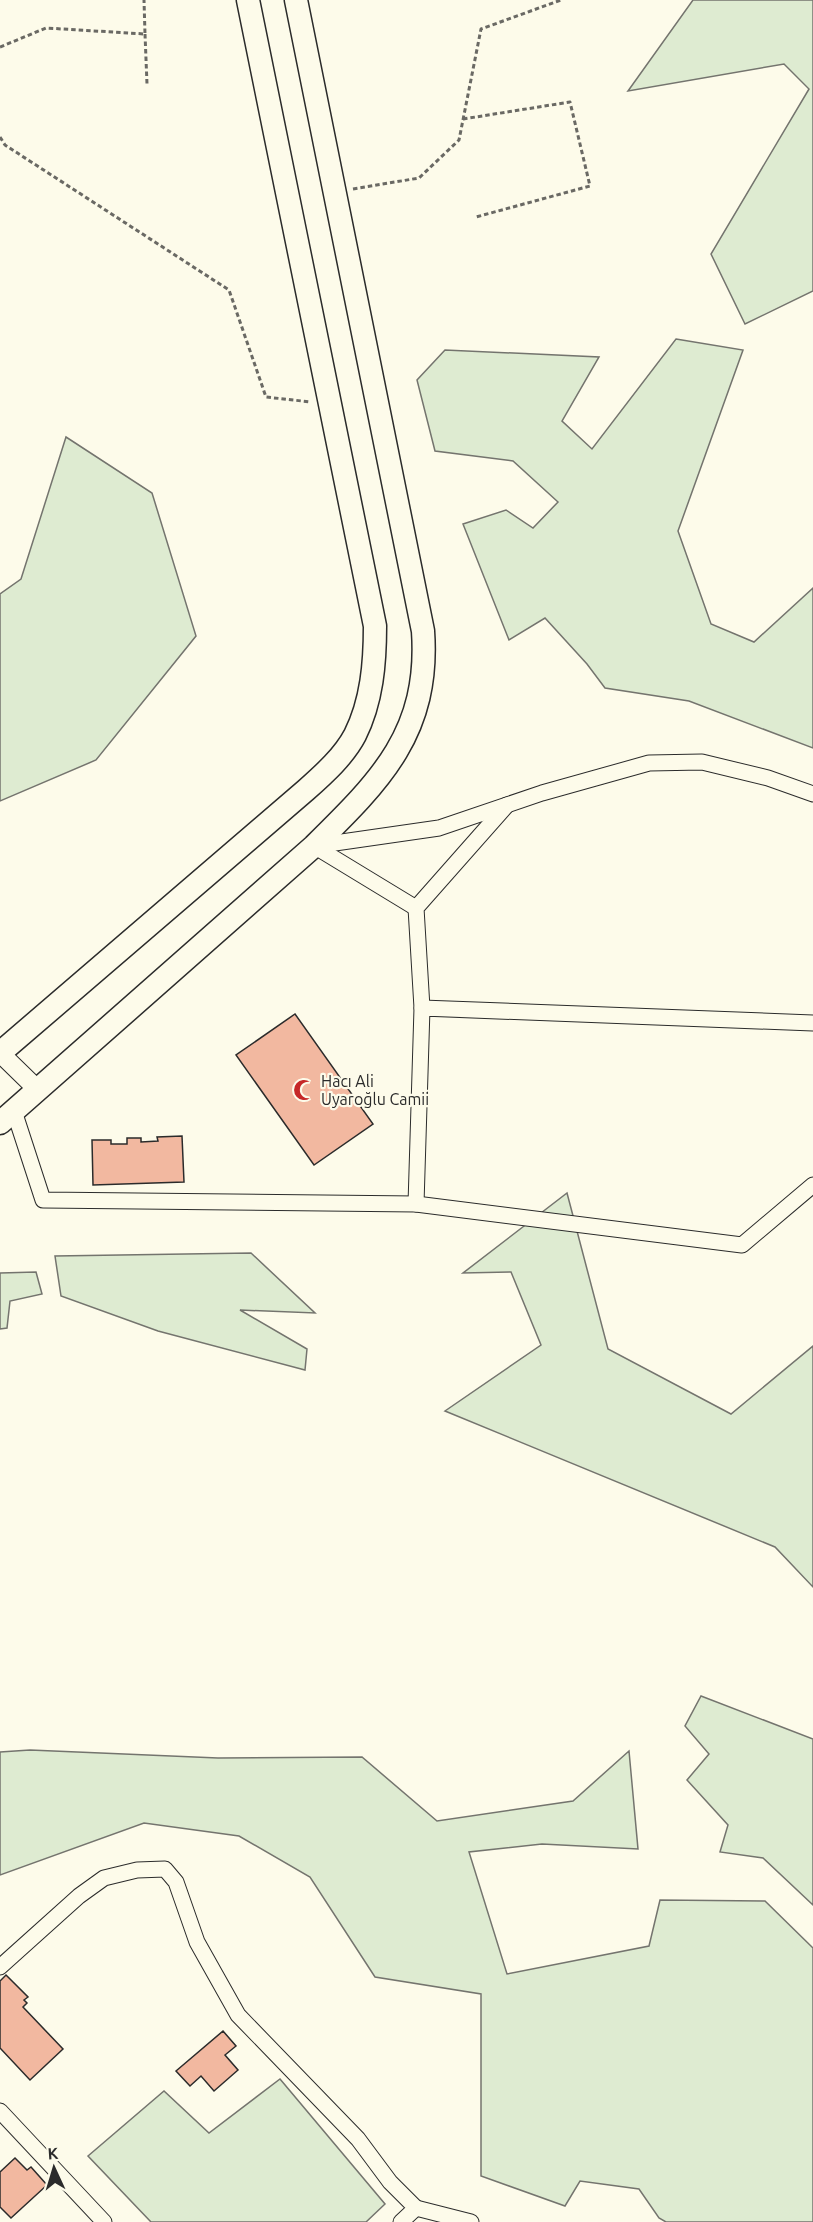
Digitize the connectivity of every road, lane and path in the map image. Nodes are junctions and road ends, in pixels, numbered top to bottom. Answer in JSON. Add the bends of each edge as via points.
{"nodes":[{"id":1,"x":144,"y":0,"type":"edge"},
{"id":2,"x":248,"y":0,"type":"edge"},
{"id":3,"x":296,"y":0,"type":"edge"},
{"id":4,"x":561,"y":0,"type":"edge"},
{"id":5,"x":145,"y":34,"type":"junction"},
{"id":6,"x":0,"y":47,"type":"edge"},
{"id":7,"x":147,"y":84,"type":"dead end"},
{"id":8,"x":463,"y":119,"type":"junction"},
{"id":9,"x":0,"y":137,"type":"edge"},
{"id":10,"x":334,"y":192,"type":"junction"},
{"id":11,"x":476,"y":217,"type":"dead end"},
{"id":12,"x":331,"y":404,"type":"junction"},
{"id":13,"x":813,"y":794,"type":"edge"},
{"id":14,"x":507,"y":805,"type":"junction"},
{"id":15,"x":314,"y":846,"type":"junction"},
{"id":16,"x":416,"y":908,"type":"junction"},
{"id":17,"x":422,"y":1008,"type":"junction"},
{"id":18,"x":813,"y":1023,"type":"edge"},
{"id":19,"x":0,"y":1053,"type":"edge"},
{"id":20,"x":38,"y":1090,"type":"junction"},
{"id":21,"x":7,"y":1117,"type":"edge"},
{"id":22,"x":813,"y":1185,"type":"edge"},
{"id":23,"x":416,"y":1204,"type":"junction"},
{"id":24,"x":0,"y":1967,"type":"edge"},
{"id":25,"x":0,"y":2112,"type":"edge"},
{"id":26,"x":416,"y":2208,"type":"junction"},
{"id":27,"x":104,"y":2222,"type":"edge"},
{"id":28,"x":401,"y":2222,"type":"edge"},
{"id":29,"x":471,"y":2222,"type":"edge"}],
"edges":[{"from":1,"to":5,"type":"path"},
{"from":2,"to":12,"type":"main road"},
{"from":3,"to":10,"type":"main road"},
{"from":4,"to":8,"type":"path","via":[[481,29]]},
{"from":5,"to":6,"type":"path","via":[[46,28]]},
{"from":5,"to":7,"type":"path"},
{"from":8,"to":10,"type":"path","via":[[459,140],[419,178]]},
{"from":8,"to":11,"type":"path","via":[[570,102],[590,186]]},
{"from":9,"to":12,"type":"path","via":[[5,146],[229,290],[266,397]]},
{"from":10,"to":15,"type":"main road","via":[[423,631],[425,661],[413,719],[401,746],[362,799]]},
{"from":12,"to":19,"type":"main road","via":[[375,626],[373,676],[355,736],[333,765],[306,790]]},
{"from":13,"to":14,"type":"street","via":[[702,762],[649,763]]},
{"from":14,"to":15,"type":"street","via":[[439,828]]},
{"from":14,"to":16,"type":"street"},
{"from":15,"to":16,"type":"street"},
{"from":15,"to":20,"type":"main road"},
{"from":16,"to":17,"type":"street"},
{"from":17,"to":18,"type":"street"},
{"from":17,"to":23,"type":"street"},
{"from":19,"to":20,"type":"street"},
{"from":20,"to":21,"type":"main road"},
{"from":21,"to":23,"type":"street","via":[[43,1200]]},
{"from":22,"to":23,"type":"street","via":[[742,1245]]},
{"from":24,"to":26,"type":"street","via":[[104,1878],[137,1870],[165,1869],[176,1882],[197,1942],[238,2015],[358,2139],[390,2182]]},
{"from":25,"to":27,"type":"street"},
{"from":26,"to":28,"type":"street"},
{"from":26,"to":29,"type":"street"}]}
